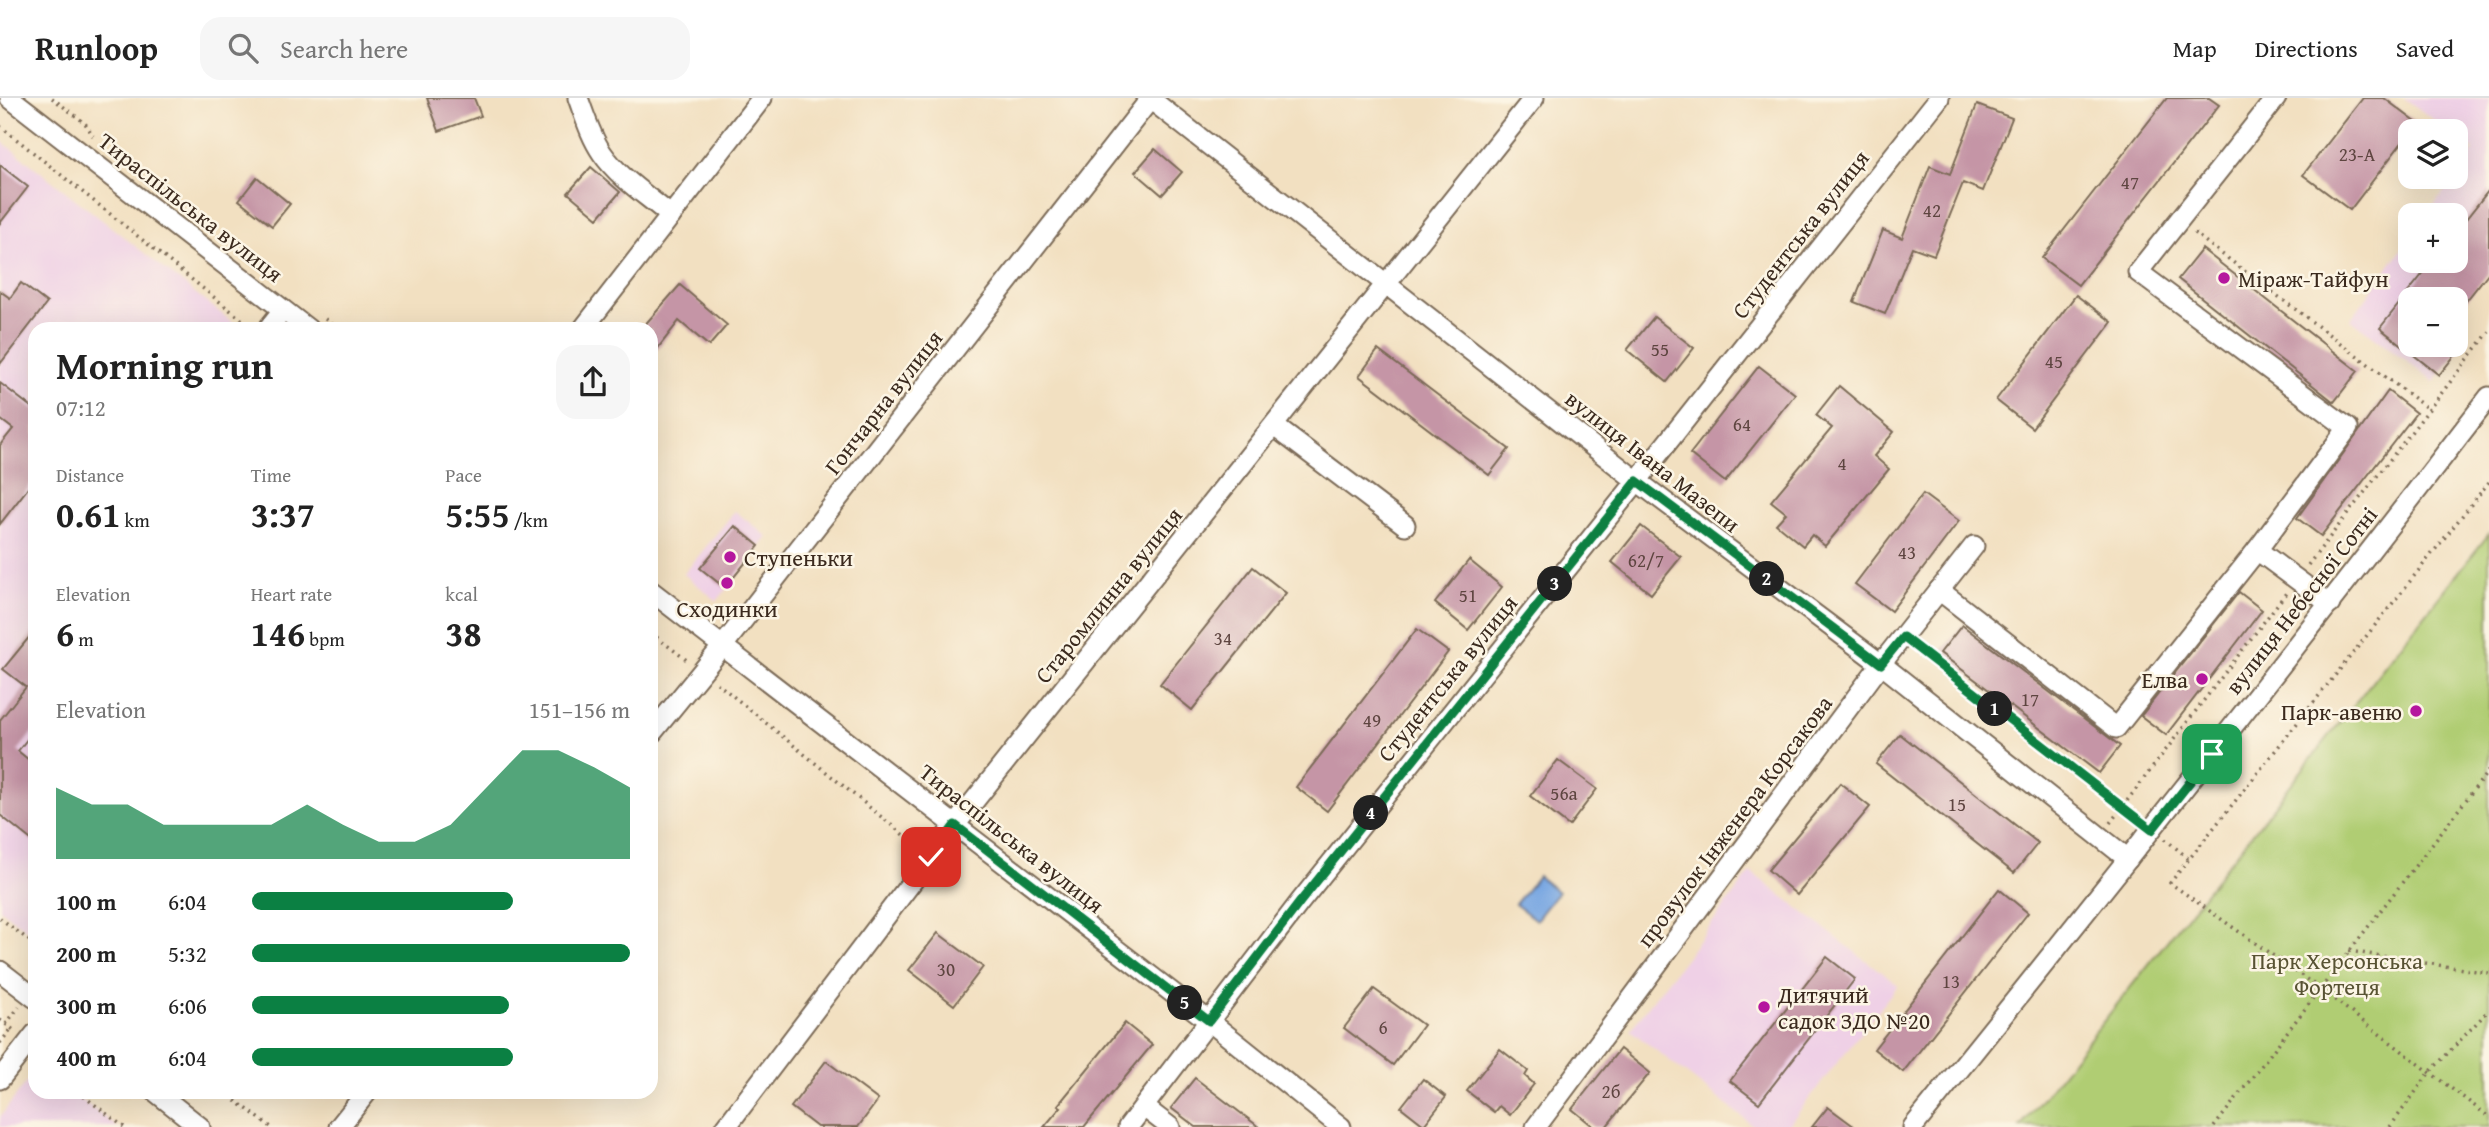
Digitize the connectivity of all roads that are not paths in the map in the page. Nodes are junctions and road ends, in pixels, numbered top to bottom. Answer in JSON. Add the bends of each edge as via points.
{"nodes":[{"id":1,"x":10,"y":98,"type":"edge"},
{"id":2,"x":578,"y":98,"type":"edge"},
{"id":3,"x":762,"y":98,"type":"edge"},
{"id":4,"x":1150,"y":98,"type":"edge"},
{"id":5,"x":1534,"y":98,"type":"edge"},
{"id":6,"x":1938,"y":98,"type":"edge"},
{"id":7,"x":2276,"y":98,"type":"edge"},
{"id":8,"x":671,"y":216,"type":"junction"},
{"id":9,"x":1387,"y":284,"type":"junction"},
{"id":10,"x":283,"y":310,"type":"junction"},
{"id":11,"x":274,"y":322,"type":"edge"},
{"id":12,"x":299,"y":322,"type":"edge"},
{"id":13,"x":588,"y":322,"type":"edge"},
{"id":14,"x":2489,"y":397,"type":"edge"},
{"id":15,"x":1274,"y":426,"type":"junction"},
{"id":16,"x":1637,"y":481,"type":"junction"},
{"id":17,"x":1405,"y":525,"type":"dead end"},
{"id":18,"x":1974,"y":547,"type":"dead end"},
{"id":19,"x":2257,"y":550,"type":"junction"},
{"id":20,"x":1939,"y":590,"type":"junction"},
{"id":21,"x":658,"y":597,"type":"edge"},
{"id":22,"x":2330,"y":604,"type":"junction"},
{"id":23,"x":722,"y":647,"type":"junction"},
{"id":24,"x":1881,"y":664,"type":"junction"},
{"id":25,"x":658,"y":725,"type":"edge"},
{"id":26,"x":955,"y":825,"type":"junction"},
{"id":27,"x":2128,"y":859,"type":"junction"},
{"id":28,"x":0,"y":971,"type":"edge"},
{"id":29,"x":28,"y":993,"type":"edge"},
{"id":30,"x":1209,"y":1021,"type":"junction"},
{"id":31,"x":28,"y":1043,"type":"edge"},
{"id":32,"x":0,"y":1079,"type":"edge"},
{"id":33,"x":165,"y":1099,"type":"edge"},
{"id":34,"x":361,"y":1099,"type":"edge"},
{"id":35,"x":1144,"y":1107,"type":"junction"},
{"id":36,"x":200,"y":1127,"type":"edge"},
{"id":37,"x":339,"y":1127,"type":"edge"},
{"id":38,"x":726,"y":1127,"type":"edge"},
{"id":39,"x":1128,"y":1127,"type":"edge"},
{"id":40,"x":1170,"y":1127,"type":"edge"},
{"id":41,"x":1341,"y":1127,"type":"edge"},
{"id":42,"x":1536,"y":1127,"type":"edge"},
{"id":43,"x":1913,"y":1127,"type":"edge"}],
"edges":[{"from":1,"to":10,"type":"street","name":"Тираспільська вулиця"},
{"from":2,"to":8,"type":"street","via":[[602,153]]},
{"from":3,"to":8,"type":"street"},
{"from":4,"to":9,"type":"street","name":"вулиця Івана Мазепи"},
{"from":4,"to":23,"type":"street","name":"Гончарна вулиця"},
{"from":5,"to":9,"type":"street","name":"Старомлинна вулиця"},
{"from":6,"to":16,"type":"street","name":"Студентська вулиця"},
{"from":7,"to":19,"type":"street","via":[[2138,272],[2348,428]]},
{"from":8,"to":13,"type":"street"},
{"from":9,"to":15,"type":"street","name":"Старомлинна вулиця"},
{"from":9,"to":16,"type":"street","name":"вулиця Івана Мазепи"},
{"from":10,"to":11,"type":"street"},
{"from":10,"to":12,"type":"street","name":"Тираспільська вулиця"},
{"from":14,"to":22,"type":"street","name":"вулиця Небесної Сотні"},
{"from":15,"to":17,"type":"street"},
{"from":15,"to":26,"type":"street","name":"Старомлинна вулиця"},
{"from":16,"to":24,"type":"street","name":"вулиця Івана Мазепи"},
{"from":16,"to":30,"type":"street","name":"Студентська вулиця"},
{"from":18,"to":20,"type":"street","name":"провулок Інженера Корсакова"},
{"from":19,"to":20,"type":"street","via":[[2116,728]]},
{"from":19,"to":22,"type":"street"},
{"from":20,"to":24,"type":"street","name":"провулок Інженера Корсакова"},
{"from":21,"to":23,"type":"street","name":"Тираспільська вулиця"},
{"from":22,"to":27,"type":"street","name":"вулиця Небесної Сотні"},
{"from":23,"to":25,"type":"street","name":"Гончарна вулиця"},
{"from":23,"to":26,"type":"street","name":"Тираспільська вулиця"},
{"from":24,"to":27,"type":"street","name":"вулиця Івана Мазепи"},
{"from":24,"to":42,"type":"street","name":"провулок Інженера Корсакова"},
{"from":26,"to":30,"type":"street","name":"Тираспільська вулиця"},
{"from":26,"to":38,"type":"street","name":"Старомлинна вулиця"},
{"from":27,"to":43,"type":"street","name":"вулиця Небесної Сотні"},
{"from":28,"to":29,"type":"street"},
{"from":30,"to":35,"type":"street","name":"Студентська вулиця"},
{"from":30,"to":41,"type":"street","name":"Тираспільська вулиця"},
{"from":31,"to":32,"type":"street"},
{"from":33,"to":36,"type":"street"},
{"from":34,"to":37,"type":"street"},
{"from":35,"to":39,"type":"street","name":"Студентська вулиця"},
{"from":35,"to":40,"type":"street"}]}
